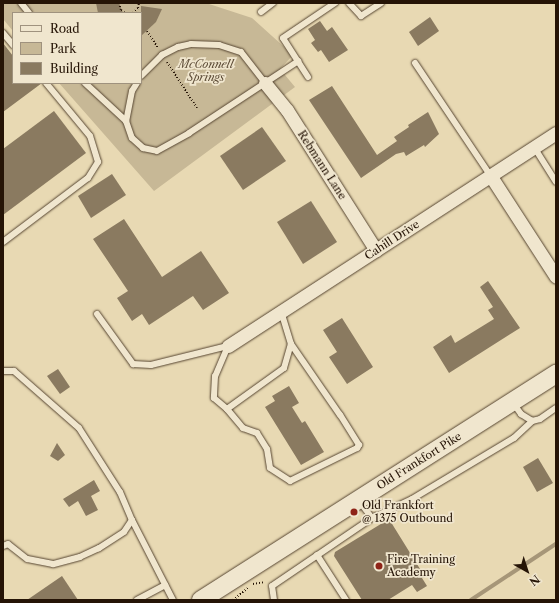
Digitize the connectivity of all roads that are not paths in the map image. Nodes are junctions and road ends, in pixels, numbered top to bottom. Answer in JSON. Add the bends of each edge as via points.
{"nodes":[{"id":1,"x":21,"y":3,"type":"edge"},
{"id":2,"x":273,"y":3,"type":"edge"},
{"id":3,"x":321,"y":3,"type":"edge"},
{"id":4,"x":335,"y":3,"type":"edge"},
{"id":5,"x":349,"y":3,"type":"edge"},
{"id":6,"x":381,"y":3,"type":"edge"},
{"id":7,"x":325,"y":9,"type":"junction"},
{"id":8,"x":28,"y":12,"type":"edge"},
{"id":9,"x":261,"y":12,"type":"dead end"},
{"id":10,"x":3,"y":33,"type":"edge"},
{"id":11,"x":12,"y":44,"type":"edge"},
{"id":12,"x":298,"y":61,"type":"junction"},
{"id":13,"x":415,"y":63,"type":"dead end"},
{"id":14,"x":142,"y":75,"type":"edge"},
{"id":15,"x":308,"y":77,"type":"dead end"},
{"id":16,"x":265,"y":83,"type":"junction"},
{"id":17,"x":47,"y":84,"type":"edge"},
{"id":18,"x":86,"y":84,"type":"edge"},
{"id":19,"x":136,"y":84,"type":"edge"},
{"id":20,"x":126,"y":121,"type":"junction"},
{"id":21,"x":556,"y":133,"type":"edge"},
{"id":22,"x":534,"y":147,"type":"junction"},
{"id":23,"x":490,"y":175,"type":"junction"},
{"id":24,"x":556,"y":182,"type":"edge"},
{"id":25,"x":3,"y":242,"type":"edge"},
{"id":26,"x":376,"y":250,"type":"junction"},
{"id":27,"x":555,"y":272,"type":"edge"},
{"id":28,"x":281,"y":312,"type":"junction"},
{"id":29,"x":97,"y":314,"type":"dead end"},
{"id":30,"x":291,"y":344,"type":"junction"},
{"id":31,"x":228,"y":346,"type":"junction"},
{"id":32,"x":3,"y":371,"type":"edge"},
{"id":33,"x":556,"y":374,"type":"edge"},
{"id":34,"x":512,"y":402,"type":"junction"},
{"id":35,"x":556,"y":408,"type":"edge"},
{"id":36,"x":227,"y":409,"type":"junction"},
{"id":37,"x":532,"y":421,"type":"junction"},
{"id":38,"x":358,"y":500,"type":"junction"},
{"id":39,"x":372,"y":518,"type":"junction"},
{"id":40,"x":132,"y":520,"type":"junction"},
{"id":41,"x":3,"y":546,"type":"edge"},
{"id":42,"x":317,"y":555,"type":"junction"},
{"id":43,"x":165,"y":585,"type":"junction"},
{"id":44,"x":137,"y":600,"type":"edge"},
{"id":45,"x":173,"y":600,"type":"edge"},
{"id":46,"x":201,"y":600,"type":"edge"},
{"id":47,"x":274,"y":600,"type":"edge"},
{"id":48,"x":346,"y":600,"type":"edge"}],
"edges":[{"from":1,"to":8,"type":"lane"},
{"from":2,"to":9,"type":"lane"},
{"from":3,"to":7,"type":"lane"},
{"from":4,"to":7,"type":"lane"},
{"from":5,"to":6,"type":"lane","via":[[361,16]]},
{"from":7,"to":12,"type":"lane","via":[[283,38]]},
{"from":10,"to":11,"type":"lane"},
{"from":12,"to":15,"type":"lane"},
{"from":12,"to":16,"type":"lane"},
{"from":13,"to":23,"type":"lane"},
{"from":14,"to":16,"type":"lane","via":[[162,55],[178,47],[191,44],[212,45],[241,52]]},
{"from":16,"to":20,"type":"lane","via":[[157,151],[143,148],[132,138]]},
{"from":16,"to":26,"type":"street","name":"Rebmann Lane","via":[[287,110]]},
{"from":17,"to":25,"type":"lane","via":[[90,136],[98,162],[88,178]]},
{"from":18,"to":20,"type":"lane"},
{"from":19,"to":20,"type":"lane","via":[[132,91]]},
{"from":21,"to":22,"type":"street","name":"Cahill Drive"},
{"from":22,"to":23,"type":"street","name":"Cahill Drive"},
{"from":22,"to":24,"type":"lane"},
{"from":23,"to":26,"type":"street","name":"Cahill Drive"},
{"from":23,"to":27,"type":"street"},
{"from":26,"to":28,"type":"street","name":"Cahill Drive"},
{"from":28,"to":30,"type":"lane"},
{"from":28,"to":31,"type":"street","name":"Cahill Drive"},
{"from":29,"to":31,"type":"lane","via":[[133,364],[152,365]]},
{"from":30,"to":36,"type":"lane","via":[[284,368]]},
{"from":30,"to":36,"type":"lane","via":[[340,415],[359,445],[357,448],[290,481],[270,468],[266,449],[256,433],[243,428]]},
{"from":31,"to":36,"type":"lane","via":[[215,376],[214,398]]},
{"from":32,"to":40,"type":"lane","via":[[14,371],[79,428],[120,492]]},
{"from":33,"to":34,"type":"main road","name":"Old Frankfort Pike"},
{"from":34,"to":37,"type":"lane"},
{"from":34,"to":38,"type":"main road","name":"Old Frankfort Pike"},
{"from":35,"to":37,"type":"lane","via":[[540,419]]},
{"from":37,"to":39,"type":"lane","via":[[514,438],[412,499]]},
{"from":38,"to":39,"type":"lane"},
{"from":38,"to":46,"type":"main road","name":"Old Frankfort Pike"},
{"from":39,"to":42,"type":"lane"},
{"from":40,"to":41,"type":"lane","via":[[124,532],[99,548],[80,557],[53,564],[27,559],[8,544]]},
{"from":40,"to":43,"type":"lane"},
{"from":42,"to":47,"type":"lane","via":[[272,586]]},
{"from":42,"to":48,"type":"lane"},
{"from":43,"to":44,"type":"lane"},
{"from":43,"to":45,"type":"lane"}]}
